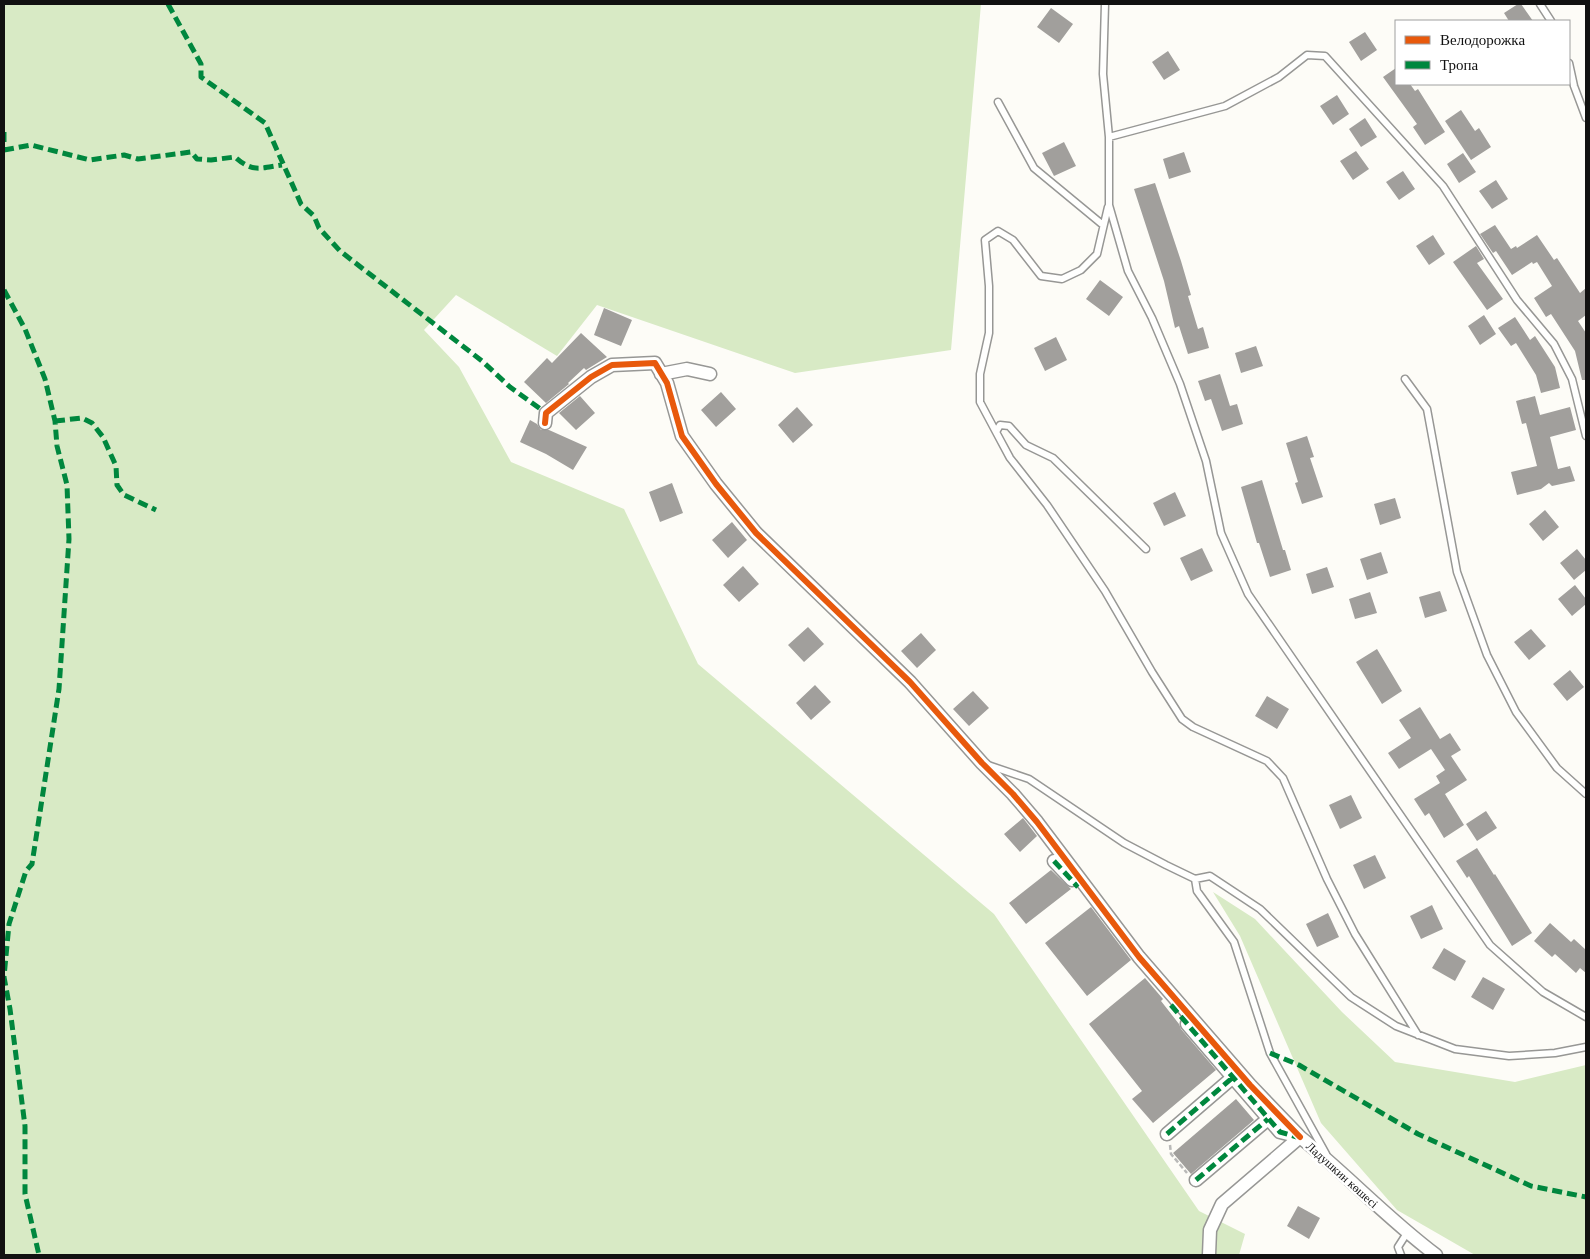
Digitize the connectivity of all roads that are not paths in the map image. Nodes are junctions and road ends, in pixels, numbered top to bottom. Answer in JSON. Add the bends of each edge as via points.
{"nodes":[{"id":1,"x":1105,"y":4,"type":"edge"},
{"id":2,"x":1540,"y":4,"type":"edge"},
{"id":3,"x":1550,"y":20,"type":"edge"},
{"id":4,"x":1570,"y":68,"type":"edge"},
{"id":5,"x":998,"y":102,"type":"dead end"},
{"id":6,"x":1586,"y":118,"type":"edge"},
{"id":7,"x":1109,"y":137,"type":"junction"},
{"id":8,"x":1109,"y":205,"type":"junction"},
{"id":9,"x":1103,"y":225,"type":"junction"},
{"id":10,"x":661,"y":374,"type":"junction"},
{"id":11,"x":710,"y":374,"type":"dead end"},
{"id":12,"x":1405,"y":379,"type":"dead end"},
{"id":13,"x":546,"y":423,"type":"dead end"},
{"id":14,"x":996,"y":432,"type":"junction"},
{"id":15,"x":1586,"y":436,"type":"edge"},
{"id":16,"x":1146,"y":549,"type":"dead end"},
{"id":17,"x":982,"y":763,"type":"junction"},
{"id":18,"x":1586,"y":794,"type":"edge"},
{"id":19,"x":1054,"y":861,"type":"dead end"},
{"id":20,"x":1195,"y":879,"type":"junction"},
{"id":21,"x":1586,"y":1017,"type":"edge"},
{"id":22,"x":1418,"y":1035,"type":"junction"},
{"id":23,"x":1586,"y":1047,"type":"edge"},
{"id":24,"x":1232,"y":1078,"type":"junction"},
{"id":25,"x":1268,"y":1119,"type":"junction"},
{"id":26,"x":1167,"y":1134,"type":"road end"},
{"id":27,"x":1300,"y":1137,"type":"junction"},
{"id":28,"x":1330,"y":1162,"type":"junction"},
{"id":29,"x":1196,"y":1180,"type":"road end"},
{"id":30,"x":1407,"y":1233,"type":"junction"},
{"id":31,"x":1209,"y":1255,"type":"edge"},
{"id":32,"x":1401,"y":1255,"type":"edge"},
{"id":33,"x":1436,"y":1255,"type":"edge"}],
"edges":[{"from":1,"to":7,"type":"lane","via":[[1103,74]]},
{"from":2,"to":3,"type":"lane"},
{"from":4,"to":6,"type":"lane"},
{"from":5,"to":9,"type":"lane","via":[[1034,168]]},
{"from":7,"to":8,"type":"lane"},
{"from":7,"to":15,"type":"lane","via":[[1225,106],[1279,77],[1307,55],[1325,56],[1443,186],[1517,300],[1554,344],[1572,379]]},
{"from":8,"to":9,"type":"lane"},
{"from":8,"to":21,"type":"lane","via":[[1128,271],[1180,384],[1206,461],[1221,532],[1248,594],[1490,945],[1543,992]]},
{"from":9,"to":14,"type":"lane","via":[[1097,254],[1081,270],[1062,279],[1041,276],[1013,240],[998,231],[985,240],[989,333],[980,374],[980,402]]},
{"from":10,"to":11,"type":"street","via":[[687,369]]},
{"from":10,"to":13,"type":"street","via":[[655,363],[612,364],[546,413]]},
{"from":10,"to":17,"type":"street","via":[[667,383],[682,436],[756,533],[910,682]]},
{"from":12,"to":18,"type":"lane","via":[[1428,409],[1457,572],[1487,655],[1516,712],[1557,768]]},
{"from":14,"to":16,"type":"lane","via":[[1000,426],[1009,426],[1026,445],[1053,458]]},
{"from":14,"to":22,"type":"lane","via":[[1010,458],[1047,505],[1105,591],[1182,718],[1194,727],[1267,761],[1283,778],[1355,934]]},
{"from":17,"to":20,"type":"lane","via":[[1029,779],[1124,842]]},
{"from":17,"to":27,"type":"street","via":[[1037,822],[1139,957]]},
{"from":19,"to":24,"type":"street","via":[[1092,902],[1142,969]]},
{"from":20,"to":22,"type":"lane","via":[[1210,876],[1260,909],[1351,997],[1396,1026]]},
{"from":20,"to":28,"type":"lane","via":[[1197,891],[1234,942],[1270,1053]]},
{"from":22,"to":23,"type":"lane","via":[[1455,1049],[1509,1056]]},
{"from":24,"to":25,"type":"street"},
{"from":24,"to":26,"type":"street"},
{"from":25,"to":27,"type":"street","via":[[1280,1132]]},
{"from":25,"to":29,"type":"street"},
{"from":27,"to":28,"type":"street","name":"Ладушкин көшесі"},
{"from":27,"to":31,"type":"street","name":"Ладушкин көшесі","via":[[1222,1204],[1210,1230]]},
{"from":28,"to":30,"type":"street","name":"Ладушкин көшесі"},
{"from":30,"to":32,"type":"lane","via":[[1398,1247]]},
{"from":30,"to":33,"type":"street","name":"Ладушкин көшесі"}]}
